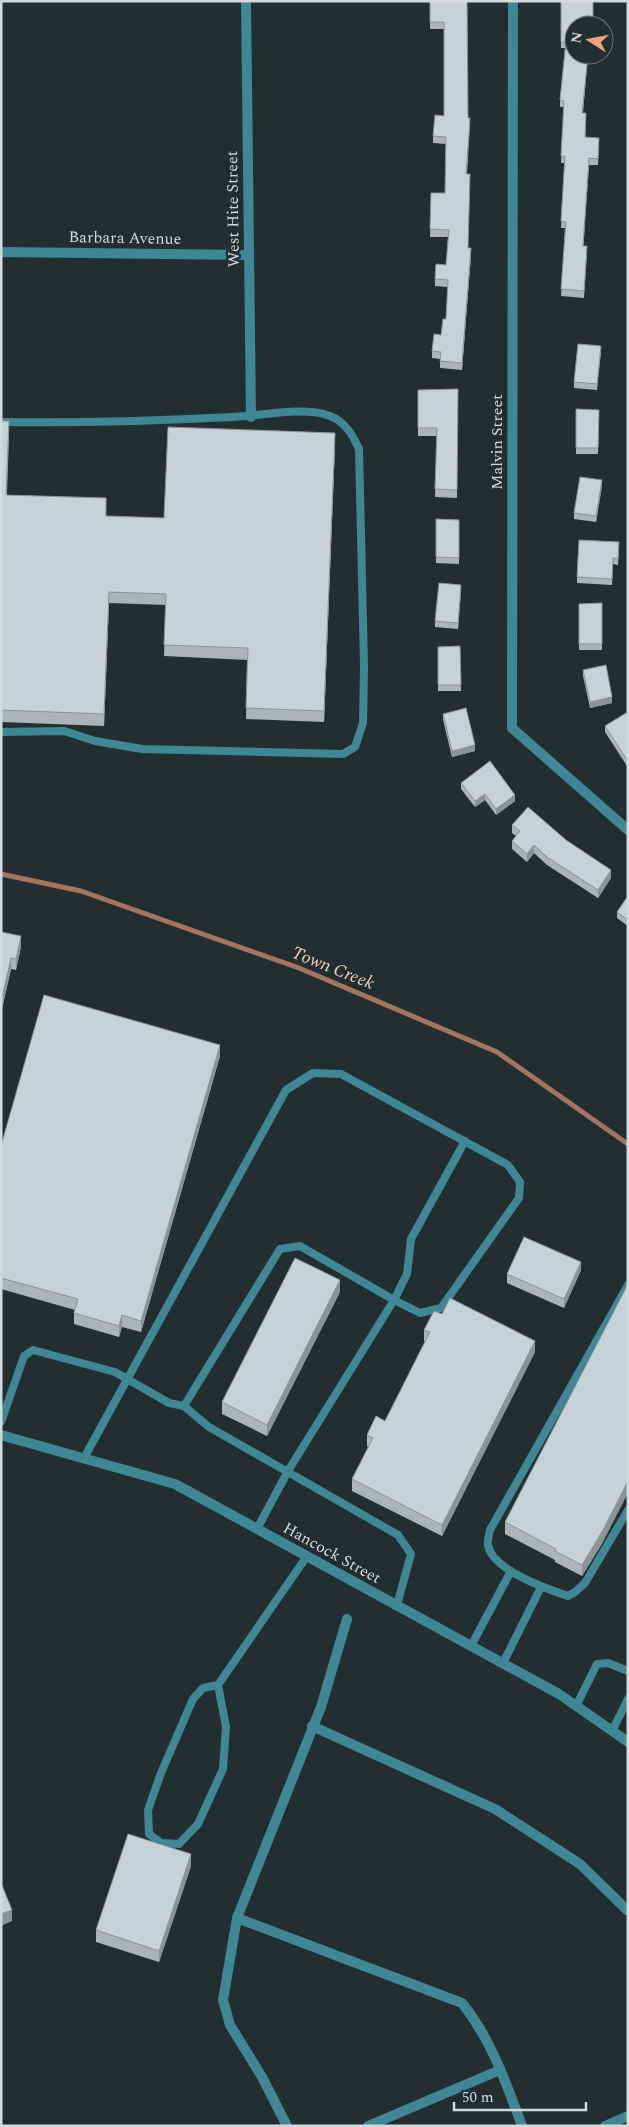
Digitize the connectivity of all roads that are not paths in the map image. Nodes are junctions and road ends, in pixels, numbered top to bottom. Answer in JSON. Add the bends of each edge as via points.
{"nodes":[{"id":1,"x":246,"y":1,"type":"edge"},
{"id":2,"x":513,"y":1,"type":"edge"},
{"id":3,"x":1,"y":252,"type":"edge"},
{"id":4,"x":249,"y":255,"type":"junction"},
{"id":5,"x":251,"y":417,"type":"junction"},
{"id":6,"x":1,"y":422,"type":"edge"},
{"id":7,"x":1,"y":732,"type":"edge"},
{"id":8,"x":628,"y":830,"type":"edge"},
{"id":9,"x":465,"y":1141,"type":"junction"},
{"id":10,"x":628,"y":1285,"type":"edge"},
{"id":11,"x":394,"y":1300,"type":"junction"},
{"id":12,"x":128,"y":1381,"type":"junction"},
{"id":13,"x":184,"y":1406,"type":"junction"},
{"id":14,"x":1,"y":1422,"type":"edge"},
{"id":15,"x":1,"y":1435,"type":"edge"},
{"id":16,"x":84,"y":1458,"type":"junction"},
{"id":17,"x":288,"y":1471,"type":"junction"},
{"id":18,"x":628,"y":1510,"type":"edge"},
{"id":19,"x":258,"y":1529,"type":"junction"},
{"id":20,"x":307,"y":1556,"type":"junction"},
{"id":21,"x":512,"y":1570,"type":"junction"},
{"id":22,"x":541,"y":1587,"type":"junction"},
{"id":23,"x":397,"y":1605,"type":"junction"},
{"id":24,"x":347,"y":1619,"type":"dead end"},
{"id":25,"x":470,"y":1646,"type":"junction"},
{"id":26,"x":503,"y":1663,"type":"junction"},
{"id":27,"x":628,"y":1671,"type":"edge"},
{"id":28,"x":218,"y":1685,"type":"junction"},
{"id":29,"x":628,"y":1699,"type":"edge"},
{"id":30,"x":576,"y":1706,"type":"junction"},
{"id":31,"x":312,"y":1726,"type":"junction"},
{"id":32,"x":612,"y":1731,"type":"junction"},
{"id":33,"x":628,"y":1742,"type":"edge"},
{"id":34,"x":628,"y":1911,"type":"edge"},
{"id":35,"x":237,"y":1918,"type":"junction"},
{"id":36,"x":500,"y":2070,"type":"junction"},
{"id":37,"x":628,"y":2116,"type":"edge"},
{"id":38,"x":288,"y":2126,"type":"edge"},
{"id":39,"x":368,"y":2126,"type":"edge"},
{"id":40,"x":522,"y":2126,"type":"edge"},
{"id":41,"x":605,"y":2126,"type":"edge"}],
"edges":[{"from":1,"to":4,"type":"street","name":"West Hite Street"},
{"from":2,"to":8,"type":"street","name":"Malvin Street","via":[[512,728]]},
{"from":3,"to":4,"type":"street","name":"Barbara Avenue"},
{"from":4,"to":5,"type":"street","name":"West Hite Street"},
{"from":5,"to":6,"type":"lane","via":[[104,423]]},
{"from":5,"to":7,"type":"lane","via":[[304,412],[331,416],[352,431],[359,449],[364,665],[363,723],[355,747],[343,754],[186,751],[95,742],[64,731]]},
{"from":9,"to":11,"type":"lane","via":[[411,1239],[407,1274]]},
{"from":9,"to":11,"type":"lane","via":[[508,1165],[520,1182],[519,1198],[440,1308],[420,1313]]},
{"from":9,"to":12,"type":"lane","via":[[341,1074],[313,1073],[286,1090]]},
{"from":10,"to":21,"type":"lane","via":[[490,1530],[487,1544],[491,1553],[497,1562]]},
{"from":11,"to":13,"type":"lane","via":[[300,1246],[280,1248]]},
{"from":11,"to":17,"type":"lane"},
{"from":12,"to":13,"type":"lane","via":[[168,1404]]},
{"from":12,"to":14,"type":"lane","via":[[115,1372],[33,1350],[24,1356]]},
{"from":12,"to":16,"type":"lane"},
{"from":13,"to":17,"type":"lane","via":[[209,1427]]},
{"from":15,"to":16,"type":"street","name":"Hancock Street"},
{"from":16,"to":19,"type":"street","name":"Hancock Street","via":[[175,1484]]},
{"from":17,"to":19,"type":"lane"},
{"from":17,"to":23,"type":"lane","via":[[398,1535],[410,1554]]},
{"from":18,"to":22,"type":"lane","via":[[598,1563],[575,1592],[568,1596]]},
{"from":19,"to":20,"type":"street","name":"Hancock Street"},
{"from":20,"to":23,"type":"street","name":"Hancock Street"},
{"from":20,"to":28,"type":"lane"},
{"from":21,"to":22,"type":"lane"},
{"from":21,"to":25,"type":"lane"},
{"from":22,"to":26,"type":"lane"},
{"from":23,"to":25,"type":"street","name":"Hancock Street"},
{"from":24,"to":31,"type":"street","via":[[335,1664]]},
{"from":25,"to":26,"type":"street","name":"Hancock Street"},
{"from":26,"to":30,"type":"street","name":"Hancock Street"},
{"from":27,"to":30,"type":"lane","via":[[608,1663],[597,1664]]},
{"from":28,"to":28,"type":"lane","via":[[226,1728],[223,1769],[198,1824],[178,1844],[161,1843],[149,1834],[148,1810],[161,1773],[193,1699],[203,1688]]},
{"from":29,"to":32,"type":"lane"},
{"from":30,"to":32,"type":"street","name":"Hancock Street"},
{"from":31,"to":34,"type":"street","via":[[495,1809],[580,1864]]},
{"from":31,"to":35,"type":"street"},
{"from":32,"to":33,"type":"street","name":"Hancock Street"},
{"from":35,"to":36,"type":"street","via":[[462,2003],[478,2024]]},
{"from":35,"to":38,"type":"street","via":[[223,2000],[230,2025]]},
{"from":36,"to":39,"type":"street"},
{"from":36,"to":40,"type":"street"},
{"from":37,"to":41,"type":"street"}]}
